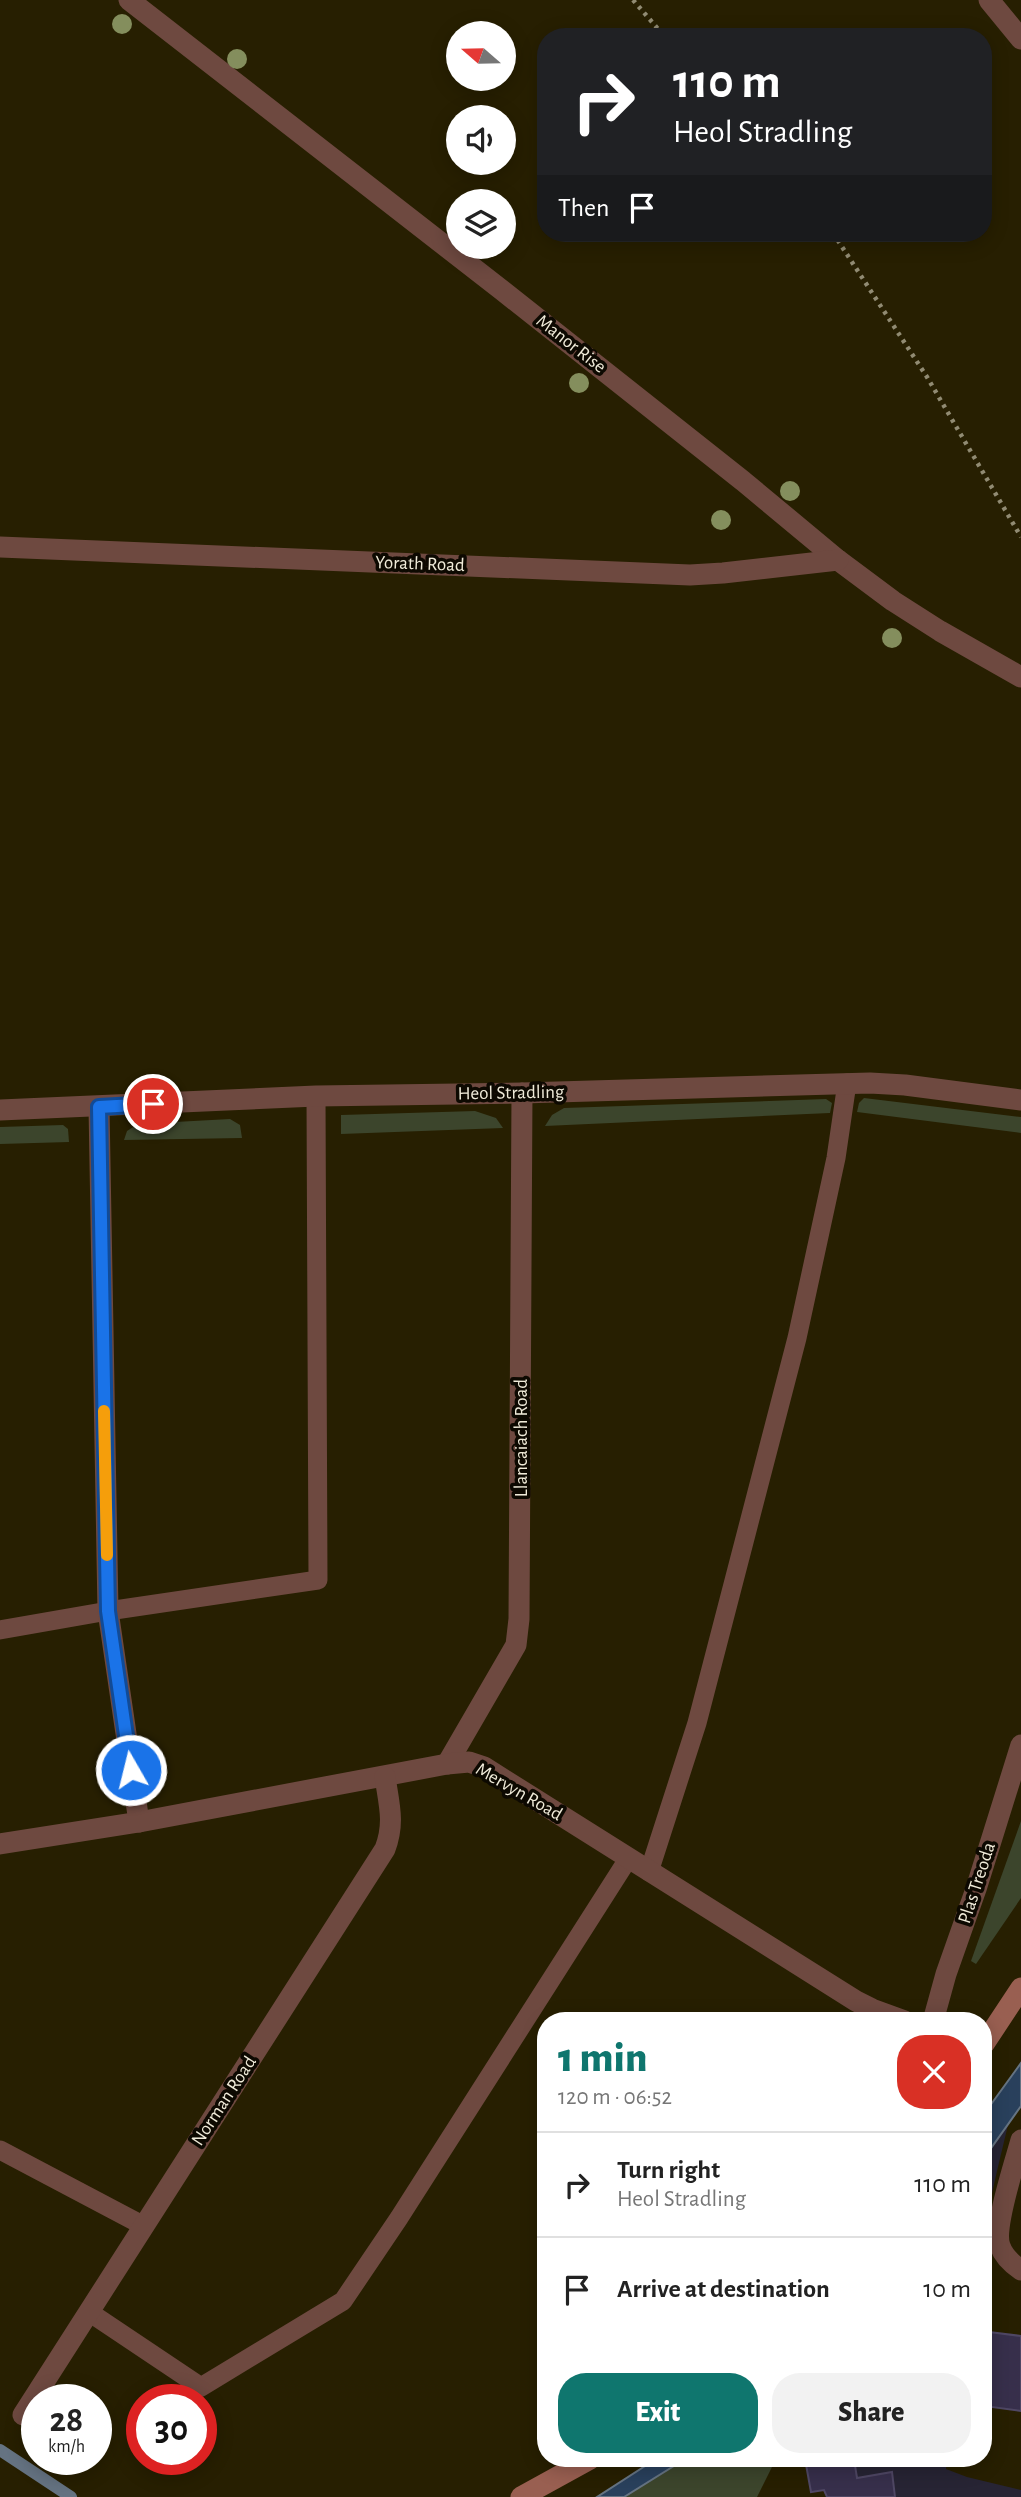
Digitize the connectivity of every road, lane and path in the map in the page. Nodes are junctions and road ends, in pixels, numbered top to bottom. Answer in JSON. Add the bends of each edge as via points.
{"nodes":[{"id":1,"x":128,"y":0,"type":"edge"},
{"id":2,"x":633,"y":0,"type":"edge"},
{"id":3,"x":989,"y":0,"type":"edge"},
{"id":4,"x":657,"y":28,"type":"edge"},
{"id":5,"x":1021,"y":39,"type":"edge"},
{"id":6,"x":839,"y":242,"type":"edge"},
{"id":7,"x":1021,"y":537,"type":"edge"},
{"id":8,"x":0,"y":547,"type":"edge"},
{"id":9,"x":838,"y":560,"type":"junction"},
{"id":10,"x":1021,"y":677,"type":"edge"},
{"id":11,"x":847,"y":1083,"type":"junction"},
{"id":12,"x":522,"y":1093,"type":"junction"},
{"id":13,"x":316,"y":1096,"type":"junction"},
{"id":14,"x":1021,"y":1100,"type":"edge"},
{"id":15,"x":99,"y":1107,"type":"junction"},
{"id":16,"x":0,"y":1110,"type":"edge"},
{"id":17,"x":108,"y":1611,"type":"junction"},
{"id":18,"x":0,"y":1630,"type":"edge"},
{"id":19,"x":1021,"y":1745,"type":"edge"},
{"id":20,"x":447,"y":1764,"type":"junction"},
{"id":21,"x":385,"y":1777,"type":"junction"},
{"id":22,"x":139,"y":1822,"type":"junction"},
{"id":23,"x":0,"y":1844,"type":"edge"},
{"id":24,"x":628,"y":1859,"type":"junction"},
{"id":25,"x":649,"y":1872,"type":"junction"},
{"id":26,"x":1021,"y":1988,"type":"edge"},
{"id":27,"x":880,"y":2012,"type":"edge"},
{"id":28,"x":935,"y":2012,"type":"edge"},
{"id":29,"x":992,"y":2032,"type":"edge"},
{"id":30,"x":1021,"y":2140,"type":"edge"},
{"id":31,"x":0,"y":2150,"type":"edge"},
{"id":32,"x":144,"y":2226,"type":"junction"},
{"id":33,"x":1021,"y":2270,"type":"edge"},
{"id":34,"x":89,"y":2312,"type":"junction"},
{"id":35,"x":43,"y":2384,"type":"edge"},
{"id":36,"x":575,"y":2467,"type":"edge"},
{"id":37,"x":521,"y":2497,"type":"edge"}],
"edges":[{"from":1,"to":9,"type":"street","name":"Manor Rise","via":[[733,472]]},
{"from":2,"to":4,"type":"path"},
{"from":3,"to":5,"type":"street"},
{"from":6,"to":7,"type":"path","via":[[927,377]]},
{"from":8,"to":9,"type":"street","name":"Yorath Road","via":[[690,575]]},
{"from":9,"to":10,"type":"street","name":"Manor Rise","via":[[893,601]]},
{"from":11,"to":12,"type":"street","name":"Heol Stradling"},
{"from":11,"to":14,"type":"street","name":"Heol Stradling","via":[[905,1085]]},
{"from":11,"to":25,"type":"lane","via":[[836,1158],[797,1338],[697,1723]]},
{"from":12,"to":13,"type":"street","name":"Heol Stradling"},
{"from":12,"to":20,"type":"street","name":"Llancaiach Road","via":[[519,1619],[516,1645]]},
{"from":13,"to":15,"type":"street","name":"Heol Stradling"},
{"from":13,"to":17,"type":"lane","via":[[318,1580]]},
{"from":15,"to":16,"type":"street","name":"Heol Stradling"},
{"from":15,"to":17,"type":"street"},
{"from":17,"to":18,"type":"lane"},
{"from":17,"to":22,"type":"street"},
{"from":19,"to":28,"type":"street","name":"Plas Treoda"},
{"from":20,"to":21,"type":"street","name":"Mervyn Road"},
{"from":20,"to":24,"type":"street","name":"Mervyn Road","via":[[469,1762],[484,1767]]},
{"from":21,"to":22,"type":"street","name":"Mervyn Road"},
{"from":21,"to":32,"type":"street","name":"Norman Road","via":[[391,1833],[384,1849]]},
{"from":22,"to":23,"type":"street","name":"Mervyn Road"},
{"from":24,"to":25,"type":"street","name":"Mervyn Road"},
{"from":24,"to":34,"type":"lane","via":[[344,2301],[201,2387]]},
{"from":25,"to":27,"type":"street","name":"Mervyn Road"},
{"from":26,"to":29,"type":"street"},
{"from":30,"to":33,"type":"street","via":[[1001,2216],[999,2245],[1010,2263]]},
{"from":31,"to":32,"type":"lane"},
{"from":32,"to":34,"type":"street","name":"Norman Road"},
{"from":34,"to":35,"type":"street","name":"Norman Road"},
{"from":36,"to":37,"type":"street"}]}
